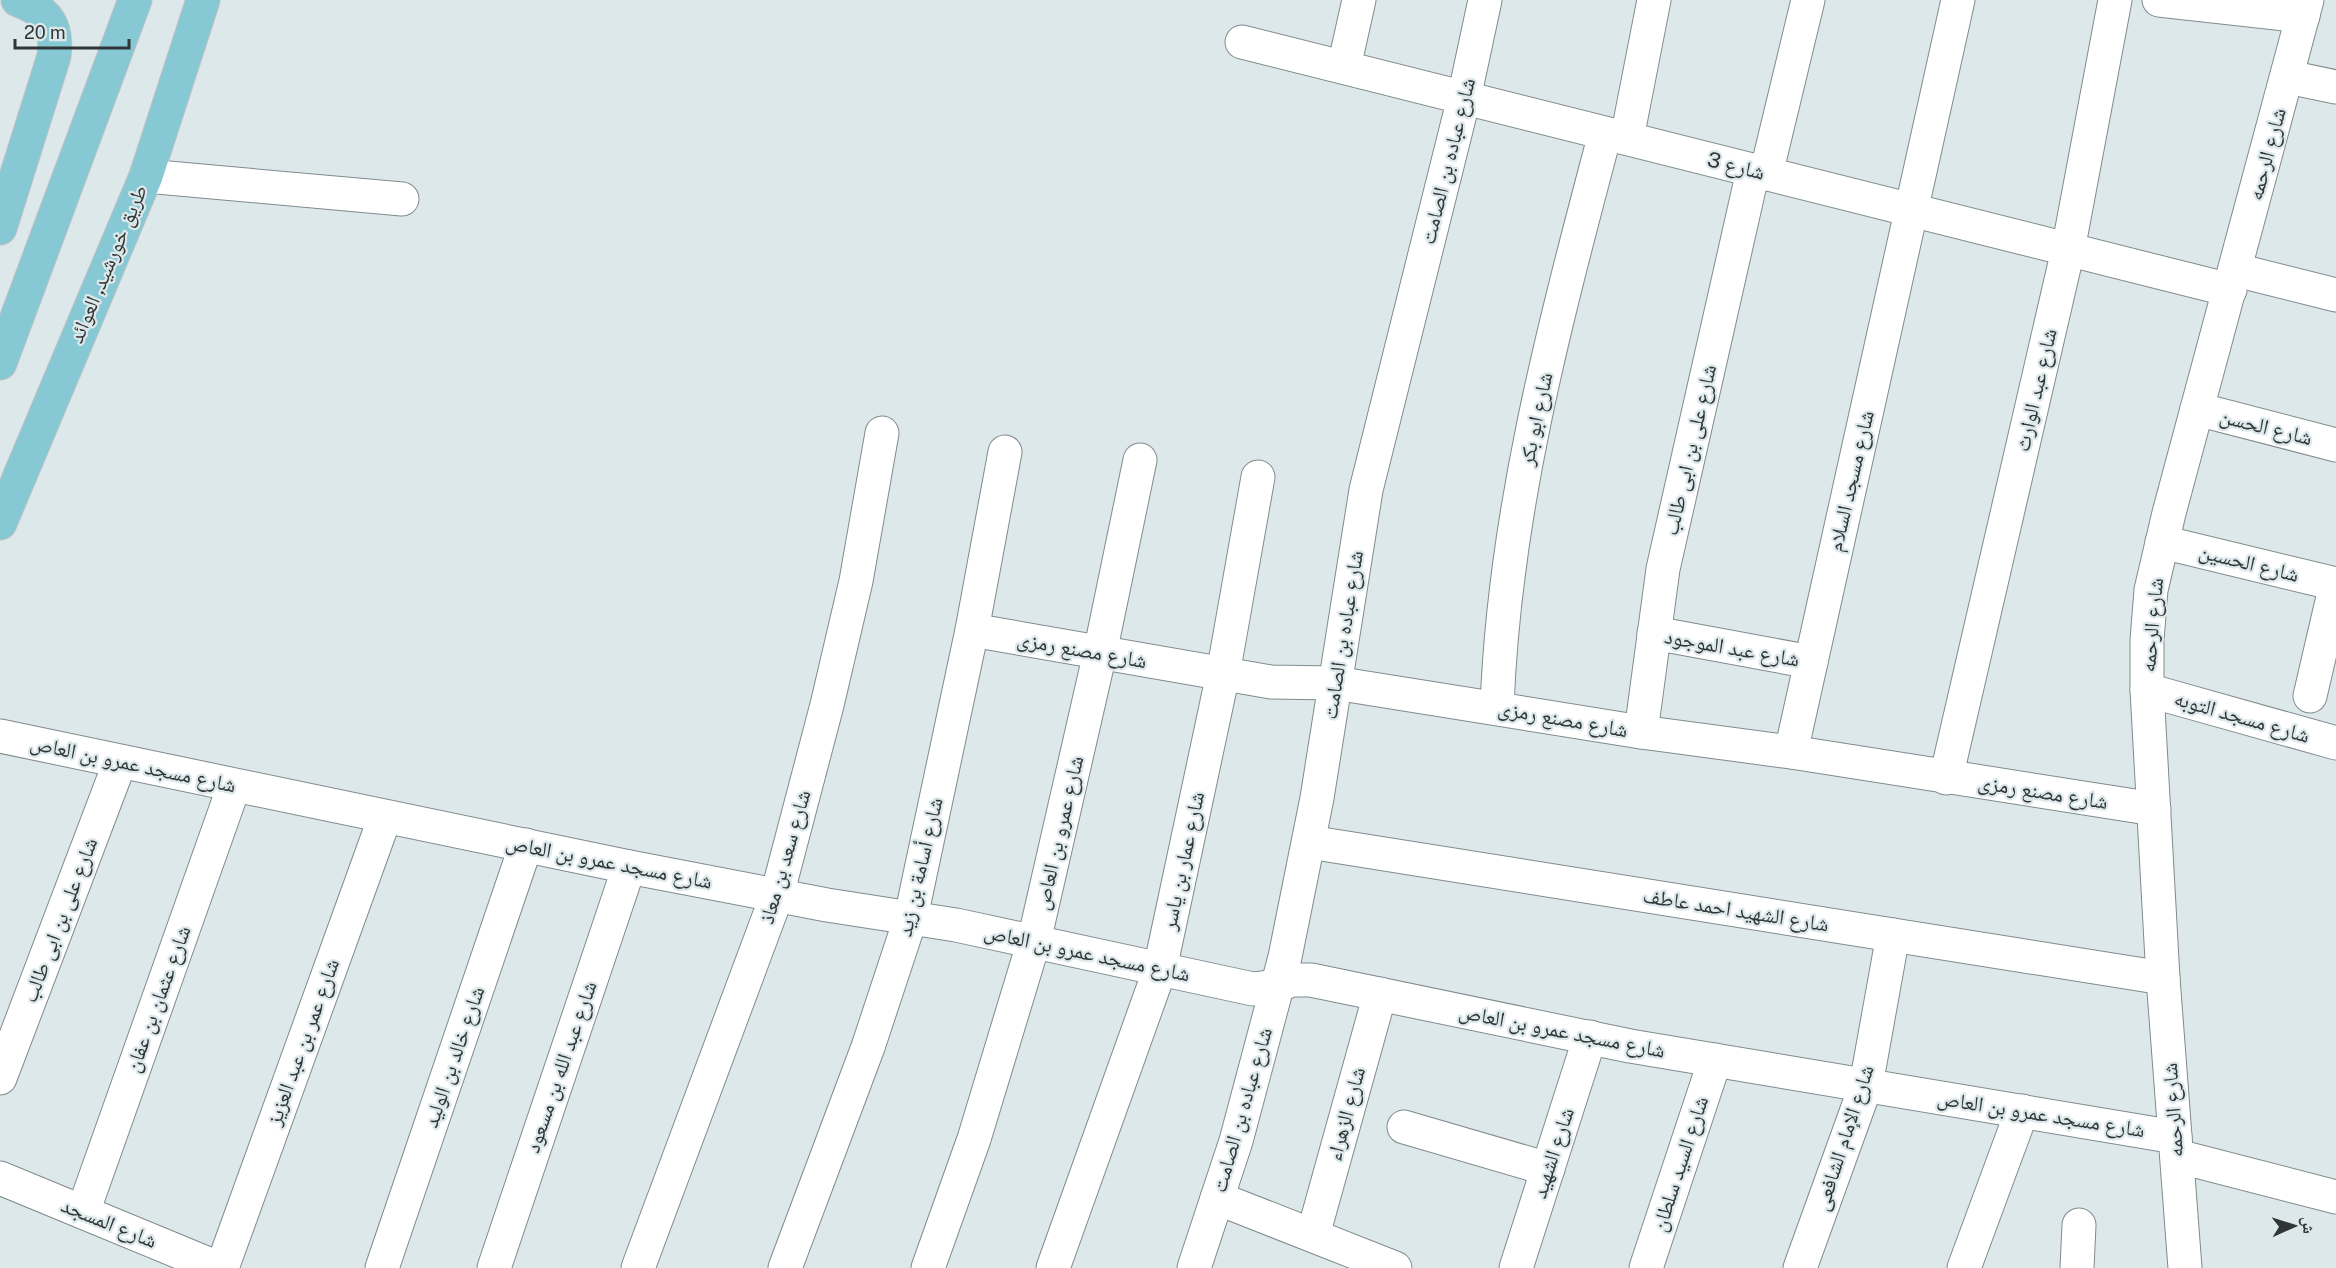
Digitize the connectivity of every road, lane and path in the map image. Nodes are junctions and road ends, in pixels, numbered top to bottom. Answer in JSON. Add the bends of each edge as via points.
{"nodes":[{"id":1,"x":135,"y":0,"type":"edge"},
{"id":2,"x":203,"y":0,"type":"edge"},
{"id":3,"x":1359,"y":0,"type":"edge"},
{"id":4,"x":1485,"y":0,"type":"edge"},
{"id":5,"x":1654,"y":0,"type":"edge"},
{"id":6,"x":1808,"y":0,"type":"edge"},
{"id":7,"x":1958,"y":0,"type":"edge"},
{"id":8,"x":2115,"y":0,"type":"edge"},
{"id":9,"x":2159,"y":0,"type":"edge"},
{"id":10,"x":27,"y":3,"type":"edge"},
{"id":11,"x":2305,"y":8,"type":"edge"},
{"id":12,"x":1242,"y":42,"type":"dead end"},
{"id":13,"x":1344,"y":67,"type":"junction"},
{"id":14,"x":2288,"y":77,"type":"junction"},
{"id":15,"x":2336,"y":87,"type":"edge"},
{"id":16,"x":1464,"y":98,"type":"junction"},
{"id":17,"x":1616,"y":136,"type":"junction"},
{"id":18,"x":1759,"y":172,"type":"junction"},
{"id":19,"x":146,"y":176,"type":"junction"},
{"id":20,"x":402,"y":199,"type":"dead end"},
{"id":21,"x":1911,"y":210,"type":"junction"},
{"id":22,"x":0,"y":228,"type":"edge"},
{"id":23,"x":2068,"y":250,"type":"junction"},
{"id":24,"x":2233,"y":280,"type":"junction"},
{"id":25,"x":0,"y":295,"type":"edge"},
{"id":26,"x":2336,"y":295,"type":"edge"},
{"id":27,"x":13,"y":332,"type":"junction"},
{"id":28,"x":0,"y":363,"type":"edge"},
{"id":29,"x":2197,"y":409,"type":"junction"},
{"id":30,"x":882,"y":433,"type":"dead end"},
{"id":31,"x":2336,"y":445,"type":"edge"},
{"id":32,"x":1005,"y":452,"type":"dead end"},
{"id":33,"x":1140,"y":460,"type":"dead end"},
{"id":34,"x":1258,"y":477,"type":"dead end"},
{"id":35,"x":0,"y":523,"type":"edge"},
{"id":36,"x":2162,"y":542,"type":"junction"},
{"id":37,"x":2336,"y":584,"type":"edge"},
{"id":38,"x":972,"y":630,"type":"junction"},
{"id":39,"x":1654,"y":633,"type":"junction"},
{"id":40,"x":1100,"y":653,"type":"junction"},
{"id":41,"x":1811,"y":662,"type":"junction"},
{"id":42,"x":1224,"y":674,"type":"junction"},
{"id":43,"x":1335,"y":683,"type":"junction"},
{"id":44,"x":2147,"y":690,"type":"junction"},
{"id":45,"x":2310,"y":696,"type":"dead end"},
{"id":46,"x":1497,"y":708,"type":"junction"},
{"id":47,"x":1641,"y":732,"type":"junction"},
{"id":48,"x":0,"y":736,"type":"edge"},
{"id":49,"x":2336,"y":743,"type":"edge"},
{"id":50,"x":1791,"y":752,"type":"junction"},
{"id":51,"x":120,"y":762,"type":"junction"},
{"id":52,"x":1946,"y":778,"type":"junction"},
{"id":53,"x":234,"y":786,"type":"junction"},
{"id":54,"x":2154,"y":809,"type":"junction"},
{"id":55,"x":385,"y":817,"type":"junction"},
{"id":56,"x":1309,"y":842,"type":"junction"},
{"id":57,"x":526,"y":845,"type":"junction"},
{"id":58,"x":629,"y":867,"type":"junction"},
{"id":59,"x":777,"y":895,"type":"junction"},
{"id":60,"x":911,"y":917,"type":"junction"},
{"id":61,"x":1893,"y":935,"type":"junction"},
{"id":62,"x":1034,"y":941,"type":"junction"},
{"id":63,"x":1160,"y":969,"type":"junction"},
{"id":64,"x":2163,"y":978,"type":"junction"},
{"id":65,"x":1277,"y":986,"type":"junction"},
{"id":66,"x":1380,"y":994,"type":"junction"},
{"id":67,"x":1590,"y":1037,"type":"junction"},
{"id":68,"x":1715,"y":1060,"type":"junction"},
{"id":69,"x":0,"y":1078,"type":"edge"},
{"id":70,"x":1866,"y":1085,"type":"junction"},
{"id":71,"x":2022,"y":1112,"type":"junction"},
{"id":72,"x":1404,"y":1127,"type":"dead end"},
{"id":73,"x":2176,"y":1147,"type":"junction"},
{"id":74,"x":1548,"y":1168,"type":"junction"},
{"id":75,"x":0,"y":1178,"type":"edge"},
{"id":76,"x":2336,"y":1197,"type":"edge"},
{"id":77,"x":1217,"y":1198,"type":"junction"},
{"id":78,"x":83,"y":1212,"type":"junction"},
{"id":79,"x":2079,"y":1225,"type":"dead end"},
{"id":80,"x":1313,"y":1235,"type":"junction"},
{"id":81,"x":169,"y":1258,"type":"edge"},
{"id":82,"x":220,"y":1268,"type":"edge"},
{"id":83,"x":382,"y":1268,"type":"edge"},
{"id":84,"x":494,"y":1268,"type":"edge"},
{"id":85,"x":638,"y":1268,"type":"edge"},
{"id":86,"x":785,"y":1268,"type":"edge"},
{"id":87,"x":928,"y":1268,"type":"edge"},
{"id":88,"x":1053,"y":1268,"type":"edge"},
{"id":89,"x":1194,"y":1268,"type":"edge"},
{"id":90,"x":1395,"y":1268,"type":"edge"},
{"id":91,"x":1516,"y":1268,"type":"edge"},
{"id":92,"x":1646,"y":1268,"type":"edge"},
{"id":93,"x":1800,"y":1268,"type":"edge"},
{"id":94,"x":1964,"y":1268,"type":"edge"},
{"id":95,"x":2077,"y":1268,"type":"edge"},
{"id":96,"x":2185,"y":1268,"type":"edge"}],
"edges":[{"from":1,"to":27,"type":"main road"},
{"from":2,"to":19,"type":"main road","name":"طريق خورشيد, العوائد"},
{"from":3,"to":13,"type":"street"},
{"from":4,"to":16,"type":"street","name":"شارع عباده بن الصامت"},
{"from":5,"to":17,"type":"street","name":"شارع ابو بكر"},
{"from":6,"to":18,"type":"street","name":"شارع على بن ابى طالب"},
{"from":7,"to":21,"type":"street","name":"شارع مسجد السلام"},
{"from":8,"to":23,"type":"street","name":"شارع عبد الوارث"},
{"from":9,"to":11,"type":"street"},
{"from":10,"to":22,"type":"main road","via":[[44,14],[54,33],[54,56]]},
{"from":11,"to":14,"type":"street","name":"شارع الرحمه"},
{"from":12,"to":13,"type":"street","name":"شارع 3"},
{"from":13,"to":16,"type":"street","name":"شارع 3"},
{"from":14,"to":15,"type":"street"},
{"from":14,"to":24,"type":"street","name":"شارع الرحمه"},
{"from":16,"to":17,"type":"street","name":"شارع 3"},
{"from":16,"to":43,"type":"street","name":"شارع عباده بن الصامت","via":[[1366,490]]},
{"from":17,"to":18,"type":"street","name":"شارع 3"},
{"from":17,"to":46,"type":"street","name":"شارع ابو بكر","via":[[1558,314],[1519,500],[1503,603]]},
{"from":18,"to":21,"type":"street","name":"شارع 3"},
{"from":18,"to":39,"type":"street","name":"شارع على بن ابى طالب","via":[[1684,472]]},
{"from":19,"to":20,"type":"street"},
{"from":19,"to":35,"type":"main road","name":"طريق خورشيد, العوائد"},
{"from":21,"to":23,"type":"street","name":"شارع 3"},
{"from":21,"to":41,"type":"street","name":"شارع مسجد السلام"},
{"from":23,"to":24,"type":"street","name":"شارع 3"},
{"from":23,"to":52,"type":"street","name":"شارع عبد الوارث"},
{"from":24,"to":26,"type":"street","name":"شارع 3"},
{"from":24,"to":29,"type":"street","name":"شارع الرحمه"},
{"from":25,"to":27,"type":"main road"},
{"from":27,"to":28,"type":"main road"},
{"from":29,"to":31,"type":"street","name":"شارع الحسن"},
{"from":29,"to":36,"type":"street","name":"شارع الرحمه"},
{"from":30,"to":59,"type":"street","name":"شارع سعد بن معاذ","via":[[856,581]]},
{"from":32,"to":38,"type":"street","name":"شارع أسامة بن زيد"},
{"from":33,"to":40,"type":"street","name":"شارع عمرو بن العاص"},
{"from":34,"to":42,"type":"street","name":"شارع عمار بن ياسر"},
{"from":36,"to":37,"type":"street","name":"شارع الحسين"},
{"from":36,"to":44,"type":"street","name":"شارع الرحمه","via":[[2151,590]]},
{"from":37,"to":45,"type":"street"},
{"from":38,"to":40,"type":"street","name":"شارع مصنع رمزى"},
{"from":38,"to":60,"type":"street","name":"شارع أسامة بن زيد"},
{"from":39,"to":41,"type":"street","name":"شارع عبد الموجود"},
{"from":39,"to":47,"type":"street","name":"شارع على بن ابى طالب"},
{"from":40,"to":42,"type":"street","name":"شارع مصنع رمزى"},
{"from":40,"to":62,"type":"street","name":"شارع عمرو بن العاص"},
{"from":41,"to":50,"type":"street","name":"شارع مسجد السلام"},
{"from":42,"to":43,"type":"street","name":"شارع مصنع رمزى","via":[[1281,683]]},
{"from":42,"to":63,"type":"street","name":"شارع عمار بن ياسر"},
{"from":43,"to":46,"type":"street","name":"شارع مصنع رمزى"},
{"from":43,"to":56,"type":"street","name":"شارع عباده بن الصامت"},
{"from":44,"to":49,"type":"street","name":"شارع مسجد التوبه"},
{"from":44,"to":54,"type":"street","name":"شارع الرحمه"},
{"from":46,"to":47,"type":"street","name":"شارع مصنع رمزى"},
{"from":47,"to":50,"type":"street","name":"شارع مصنع رمزى"},
{"from":48,"to":51,"type":"street","name":"شارع مسجد عمرو بن العاص"},
{"from":50,"to":52,"type":"street","name":"شارع مصنع رمزى"},
{"from":51,"to":53,"type":"street","name":"شارع مسجد عمرو بن العاص"},
{"from":51,"to":69,"type":"street","name":"شارع على بن ابى طالب"},
{"from":52,"to":54,"type":"street","name":"شارع مصنع رمزى"},
{"from":53,"to":55,"type":"street","name":"شارع مسجد عمرو بن العاص"},
{"from":53,"to":78,"type":"street","name":"شارع عثمان بن عفان"},
{"from":54,"to":64,"type":"street","name":"شارع الرحمه"},
{"from":55,"to":57,"type":"street","name":"شارع مسجد عمرو بن العاص"},
{"from":55,"to":82,"type":"street","name":"شارع عمر بن عبد العزيز"},
{"from":56,"to":61,"type":"street","name":"شارع الشهيد احمد عاطف"},
{"from":56,"to":65,"type":"street","name":"شارع عباده بن الصامت"},
{"from":57,"to":58,"type":"street","name":"شارع مسجد عمرو بن العاص"},
{"from":57,"to":83,"type":"street","name":"شارع خالد بن الوليد"},
{"from":58,"to":59,"type":"street","name":"شارع مسجد عمرو بن العاص"},
{"from":58,"to":84,"type":"street","name":"شارع عبد الله بن مسعود"},
{"from":59,"to":60,"type":"street","name":"شارع مسجد عمرو بن العاص"},
{"from":59,"to":85,"type":"street","name":"شارع سعد بن معاذ"},
{"from":60,"to":62,"type":"street","name":"شارع مسجد عمرو بن العاص"},
{"from":60,"to":86,"type":"street","name":"شارع أسامة بن زيد","via":[[868,1047]]},
{"from":61,"to":64,"type":"street","name":"شارع الشهيد احمد عاطف"},
{"from":61,"to":70,"type":"street","name":"شارع الإمام الشافعى"},
{"from":62,"to":63,"type":"street","name":"شارع مسجد عمرو بن العاص"},
{"from":62,"to":87,"type":"street","name":"شارع عمرو بن العاص","via":[[974,1139]]},
{"from":63,"to":65,"type":"street","name":"شارع مسجد عمرو بن العاص","via":[[1253,989]]},
{"from":63,"to":88,"type":"street","name":"شارع عمار بن ياسر"},
{"from":64,"to":73,"type":"street","name":"شارع الرحمه"},
{"from":65,"to":66,"type":"street","name":"شارع مسجد عمرو بن العاص","via":[[1292,980],[1311,980]]},
{"from":65,"to":77,"type":"street","name":"شارع عباده بن الصامت"},
{"from":66,"to":67,"type":"street","name":"شارع مسجد عمرو بن العاص"},
{"from":66,"to":80,"type":"street","name":"شارع الزهراء"},
{"from":67,"to":68,"type":"street","name":"شارع مسجد عمرو بن العاص"},
{"from":67,"to":74,"type":"street","name":"شارع الشهيد"},
{"from":68,"to":70,"type":"street","name":"شارع مسجد عمرو بن العاص"},
{"from":68,"to":92,"type":"street","name":"شارع السيد سلطان"},
{"from":70,"to":71,"type":"street","name":"شارع مسجد عمرو بن العاص"},
{"from":70,"to":93,"type":"street","name":"شارع الإمام الشافعى"},
{"from":71,"to":73,"type":"street","name":"شارع مسجد عمرو بن العاص"},
{"from":71,"to":94,"type":"street"},
{"from":72,"to":74,"type":"street"},
{"from":73,"to":76,"type":"street","name":"شارع مسجد عمرو بن العاص"},
{"from":73,"to":96,"type":"street","name":"شارع الرحمه"},
{"from":74,"to":91,"type":"street","name":"شارع الشهيد"},
{"from":75,"to":78,"type":"street","name":"شارع المسجد"},
{"from":77,"to":80,"type":"street"},
{"from":77,"to":89,"type":"street","name":"شارع عباده بن الصامت"},
{"from":78,"to":81,"type":"street","name":"شارع المسجد"},
{"from":79,"to":95,"type":"street"},
{"from":80,"to":90,"type":"street"},
{"from":81,"to":82,"type":"street","name":"شارع المسجد"}]}
